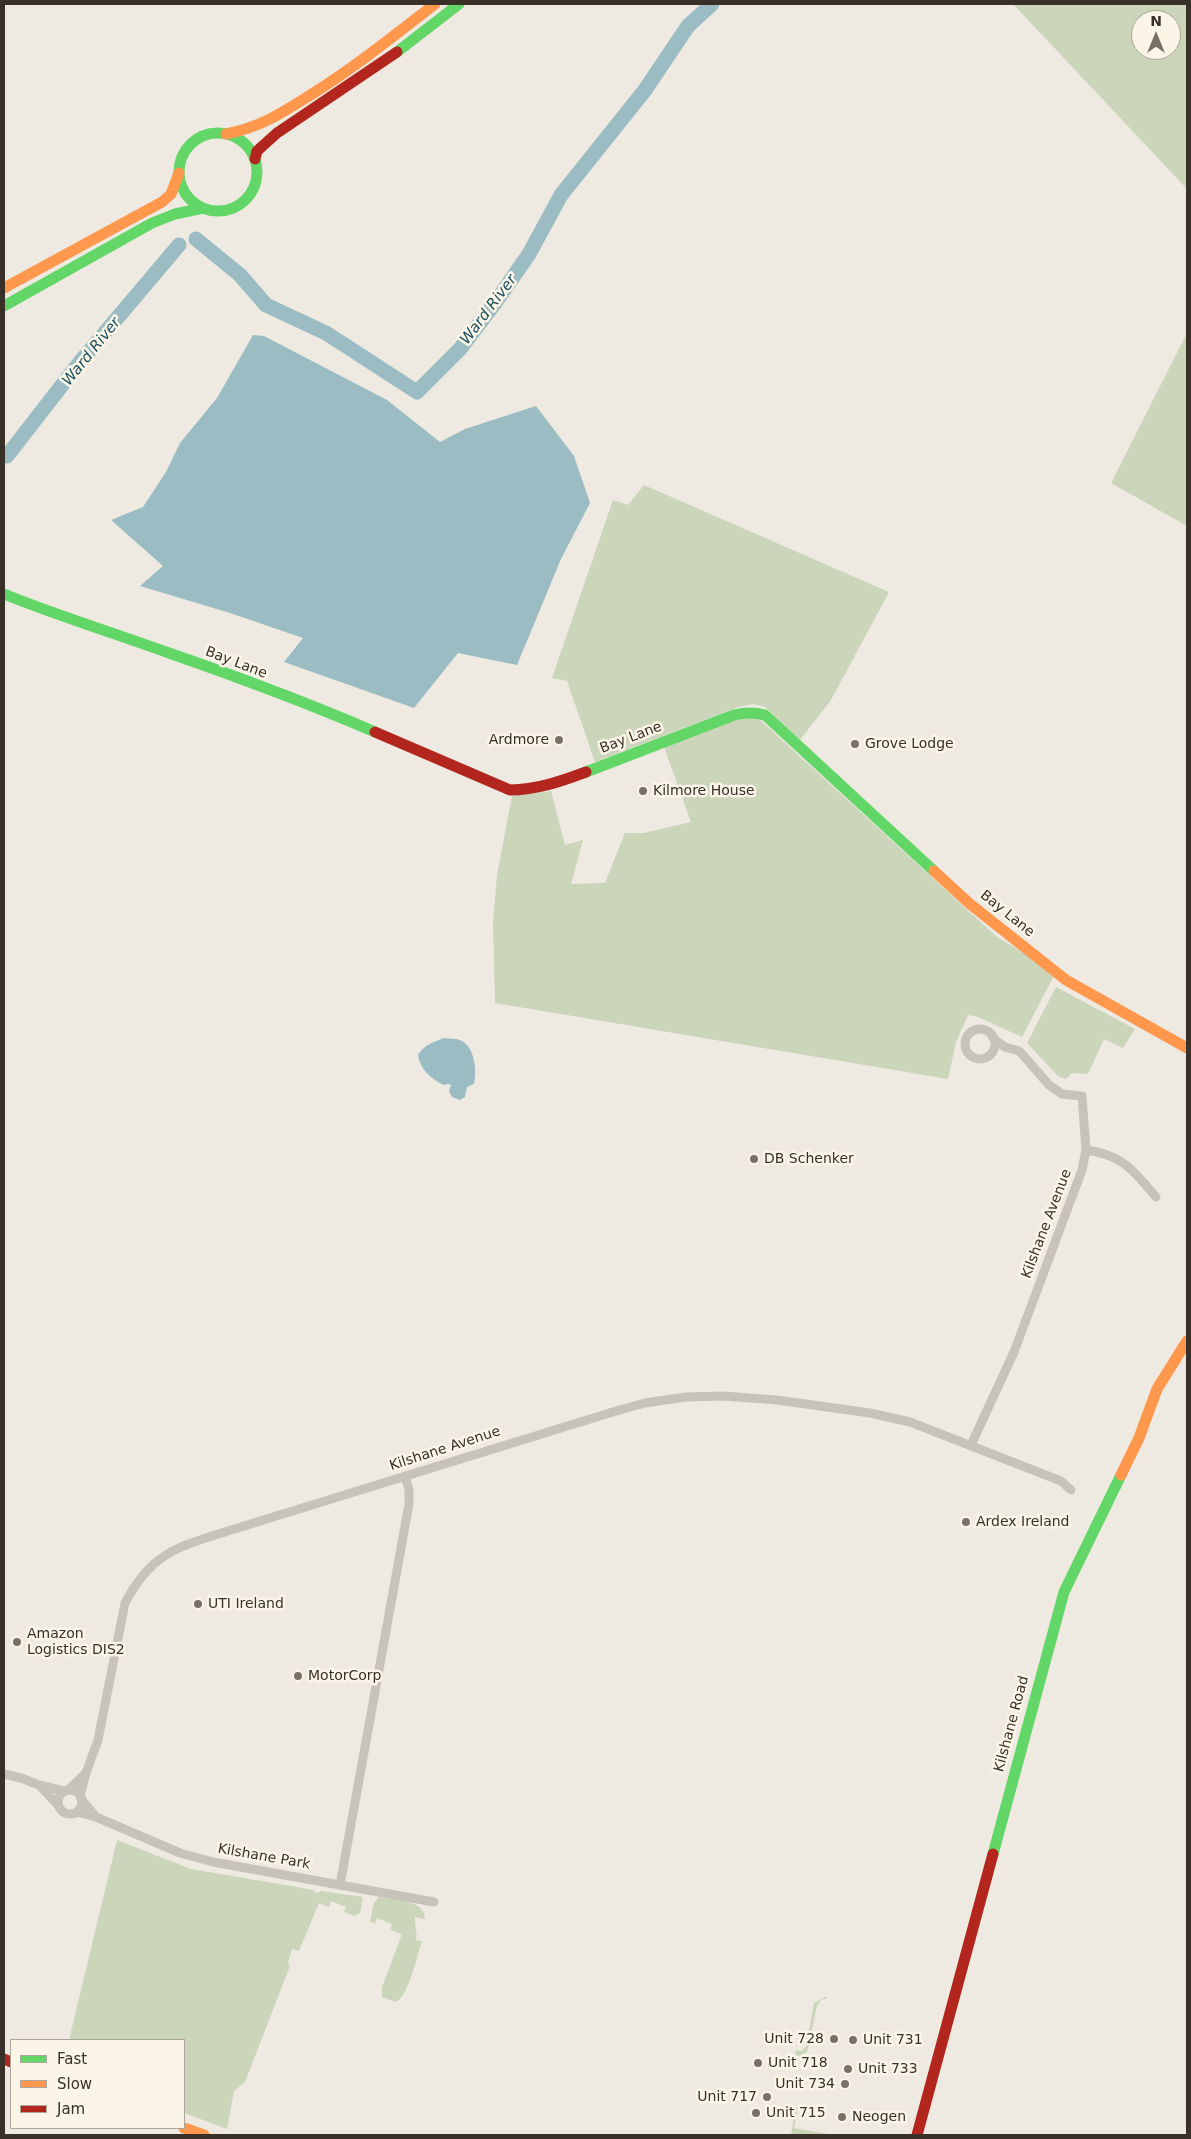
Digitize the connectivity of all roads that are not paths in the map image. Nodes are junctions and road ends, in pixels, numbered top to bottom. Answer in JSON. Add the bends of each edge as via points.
{"nodes":[{"id":1,"x":435,"y":4,"type":"edge"},
{"id":2,"x":459,"y":4,"type":"edge"},
{"id":3,"x":226,"y":134,"type":"junction"},
{"id":4,"x":255,"y":159,"type":"junction"},
{"id":5,"x":179,"y":171,"type":"junction"},
{"id":6,"x":203,"y":208,"type":"junction"},
{"id":7,"x":4,"y":288,"type":"edge"},
{"id":8,"x":4,"y":306,"type":"edge"},
{"id":9,"x":4,"y":594,"type":"edge"},
{"id":10,"x":993,"y":1038,"type":"junction"},
{"id":11,"x":1005,"y":1047,"type":"junction"},
{"id":12,"x":1187,"y":1048,"type":"edge"},
{"id":13,"x":992,"y":1052,"type":"junction"},
{"id":14,"x":1086,"y":1150,"type":"junction"},
{"id":15,"x":1156,"y":1196,"type":"dead end"},
{"id":16,"x":1187,"y":1341,"type":"edge"},
{"id":17,"x":971,"y":1445,"type":"junction"},
{"id":18,"x":405,"y":1476,"type":"junction"},
{"id":19,"x":1071,"y":1490,"type":"dead end"},
{"id":20,"x":86,"y":1773,"type":"junction"},
{"id":21,"x":4,"y":1774,"type":"edge"},
{"id":22,"x":39,"y":1785,"type":"junction"},
{"id":23,"x":66,"y":1791,"type":"junction"},
{"id":24,"x":81,"y":1798,"type":"junction"},
{"id":25,"x":58,"y":1805,"type":"junction"},
{"id":26,"x":77,"y":1812,"type":"junction"},
{"id":27,"x":96,"y":1817,"type":"junction"},
{"id":28,"x":340,"y":1885,"type":"junction"},
{"id":29,"x":434,"y":1902,"type":"dead end"},
{"id":30,"x":185,"y":2128,"type":"edge"},
{"id":31,"x":204,"y":2135,"type":"edge"},
{"id":32,"x":917,"y":2135,"type":"edge"}],
"edges":[{"from":1,"to":3,"type":"street","via":[[350,69],[294,106],[261,124]]},
{"from":2,"to":4,"type":"street","via":[[389,59],[276,133],[257,151]]},
{"from":3,"to":4,"type":"street","via":[[243,143]]},
{"from":3,"to":5,"type":"street","via":[[209,134],[192,143],[181,160]]},
{"from":4,"to":6,"type":"street","via":[[256,181],[245,200],[225,210]]},
{"from":5,"to":6,"type":"street","via":[[185,193]]},
{"from":5,"to":7,"type":"street","via":[[171,194],[162,202]]},
{"from":6,"to":8,"type":"street","via":[[152,223]]},
{"from":9,"to":12,"type":"street","name":"Bay Lane","via":[[336,715],[510,790],[525,790],[565,780],[734,715],[756,712],[765,715],[970,904],[1066,980]]},
{"from":10,"to":11,"type":"street","name":"Kilshane Avenue"},
{"from":10,"to":13,"type":"street"},
{"from":10,"to":13,"type":"street","via":[[987,1031],[977,1029],[965,1042],[967,1052],[974,1058],[984,1058]]},
{"from":11,"to":13,"type":"street"},
{"from":11,"to":14,"type":"street","name":"Kilshane Avenue","via":[[1019,1051],[1049,1085],[1062,1094],[1082,1096]]},
{"from":14,"to":15,"type":"street","via":[[1117,1157]]},
{"from":14,"to":17,"type":"street","name":"Kilshane Avenue","via":[[1082,1170],[1016,1345]]},
{"from":16,"to":32,"type":"street","name":"Kilshane Road","via":[[1157,1389],[1139,1438],[1064,1592]]},
{"from":17,"to":18,"type":"street","name":"Kilshane Avenue","via":[[910,1422],[870,1413],[777,1400],[686,1397],[616,1411]]},
{"from":17,"to":19,"type":"street","name":"Kilshane Avenue","via":[[1062,1481]]},
{"from":18,"to":20,"type":"street","name":"Kilshane Avenue","via":[[184,1545],[148,1568],[125,1603],[98,1740]]},
{"from":18,"to":28,"type":"street","via":[[409,1504]]},
{"from":20,"to":23,"type":"street","name":"Kilshane Avenue"},
{"from":20,"to":24,"type":"street","name":"Kilshane Avenue"},
{"from":21,"to":22,"type":"street"},
{"from":22,"to":23,"type":"street"},
{"from":22,"to":25,"type":"street"},
{"from":23,"to":24,"type":"street","via":[[75,1791]]},
{"from":23,"to":25,"type":"street","via":[[59,1797]]},
{"from":24,"to":26,"type":"street"},
{"from":24,"to":27,"type":"street","name":"Kilshane Park"},
{"from":25,"to":26,"type":"street","via":[[66,1813]]},
{"from":26,"to":27,"type":"street","name":"Kilshane Park"},
{"from":27,"to":28,"type":"street","name":"Kilshane Park","via":[[180,1853]]},
{"from":28,"to":29,"type":"street","name":"Kilshane Park"},
{"from":30,"to":31,"type":"street"}]}
